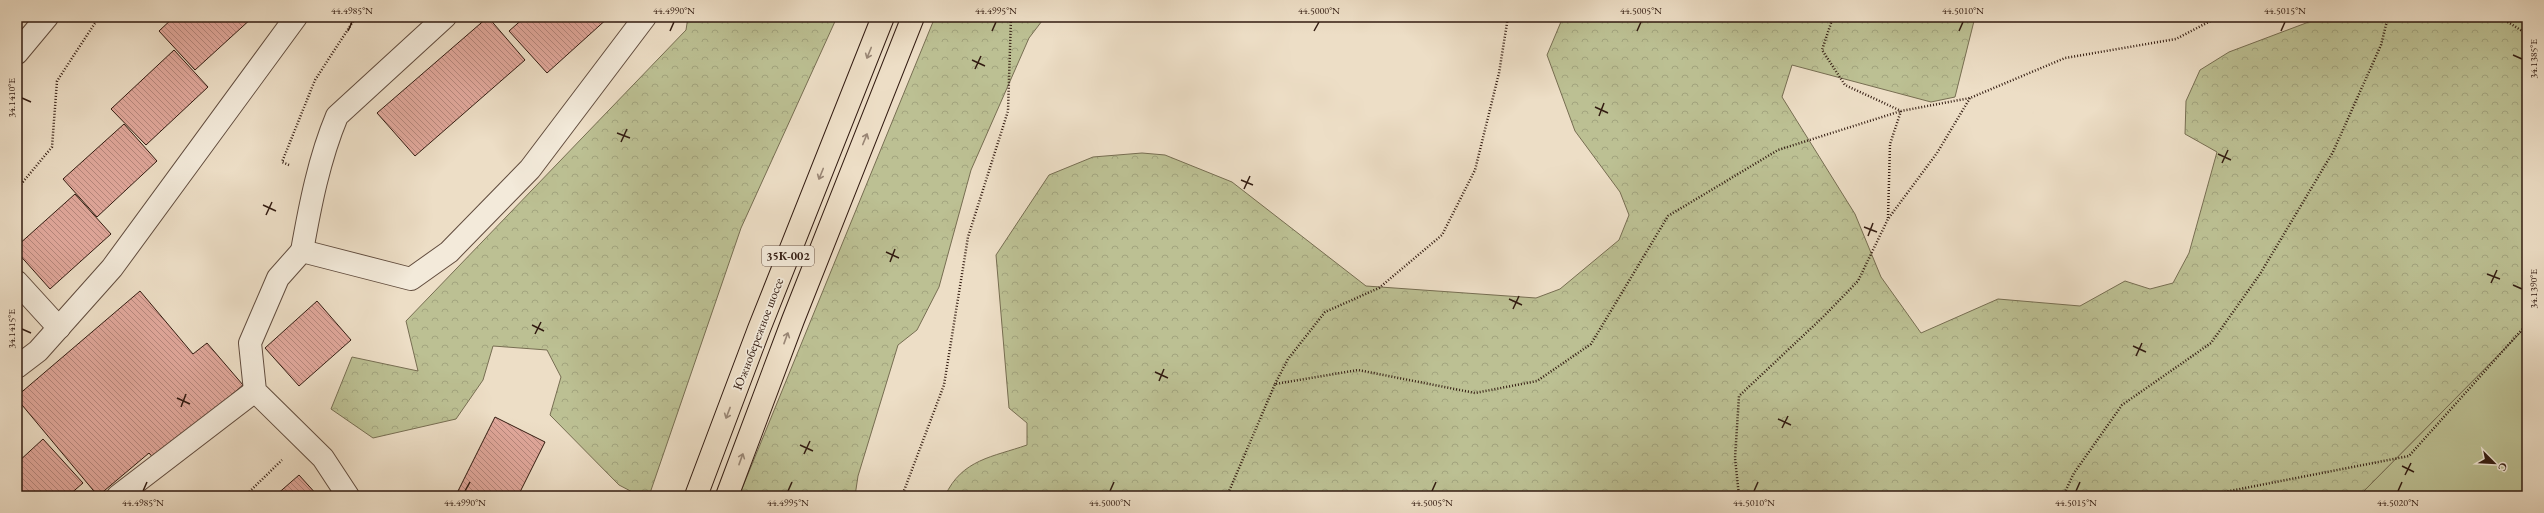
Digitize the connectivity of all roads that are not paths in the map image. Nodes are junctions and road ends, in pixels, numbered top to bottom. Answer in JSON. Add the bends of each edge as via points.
{"nodes":[{"id":1,"x":47,"y":17,"type":"edge"},
{"id":2,"x":296,"y":17,"type":"edge"},
{"id":3,"x":445,"y":17,"type":"edge"},
{"id":4,"x":645,"y":17,"type":"edge"},
{"id":5,"x":883,"y":17,"type":"edge"},
{"id":6,"x":913,"y":17,"type":"edge"},
{"id":7,"x":17,"y":53,"type":"edge"},
{"id":8,"x":302,"y":251,"type":"junction"},
{"id":9,"x":17,"y":282,"type":"edge"},
{"id":10,"x":59,"y":328,"type":"junction"},
{"id":11,"x":17,"y":367,"type":"edge"},
{"id":12,"x":255,"y":391,"type":"junction"},
{"id":13,"x":118,"y":496,"type":"edge"},
{"id":14,"x":348,"y":496,"type":"edge"},
{"id":15,"x":696,"y":496,"type":"edge"},
{"id":16,"x":727,"y":496,"type":"edge"}],
"edges":[{"from":1,"to":7,"type":"street"},
{"from":2,"to":10,"type":"street","via":[[112,268]]},
{"from":3,"to":8,"type":"street","via":[[337,116],[310,207]]},
{"from":4,"to":8,"type":"street","via":[[530,169],[449,252],[411,279]]},
{"from":5,"to":15,"type":"highway","name":"Южнобережное шоссе","number":"35К-002","one_way":true,"via":[[759,329]]},
{"from":16,"to":6,"type":"highway","number":"35К-002","one_way":true,"via":[[793,320]]},
{"from":8,"to":12,"type":"street","via":[[278,278],[250,343]]},
{"from":9,"to":10,"type":"street"},
{"from":10,"to":11,"type":"street","via":[[38,351]]},
{"from":12,"to":13,"type":"street"},
{"from":12,"to":14,"type":"street","via":[[323,458]]}]}
